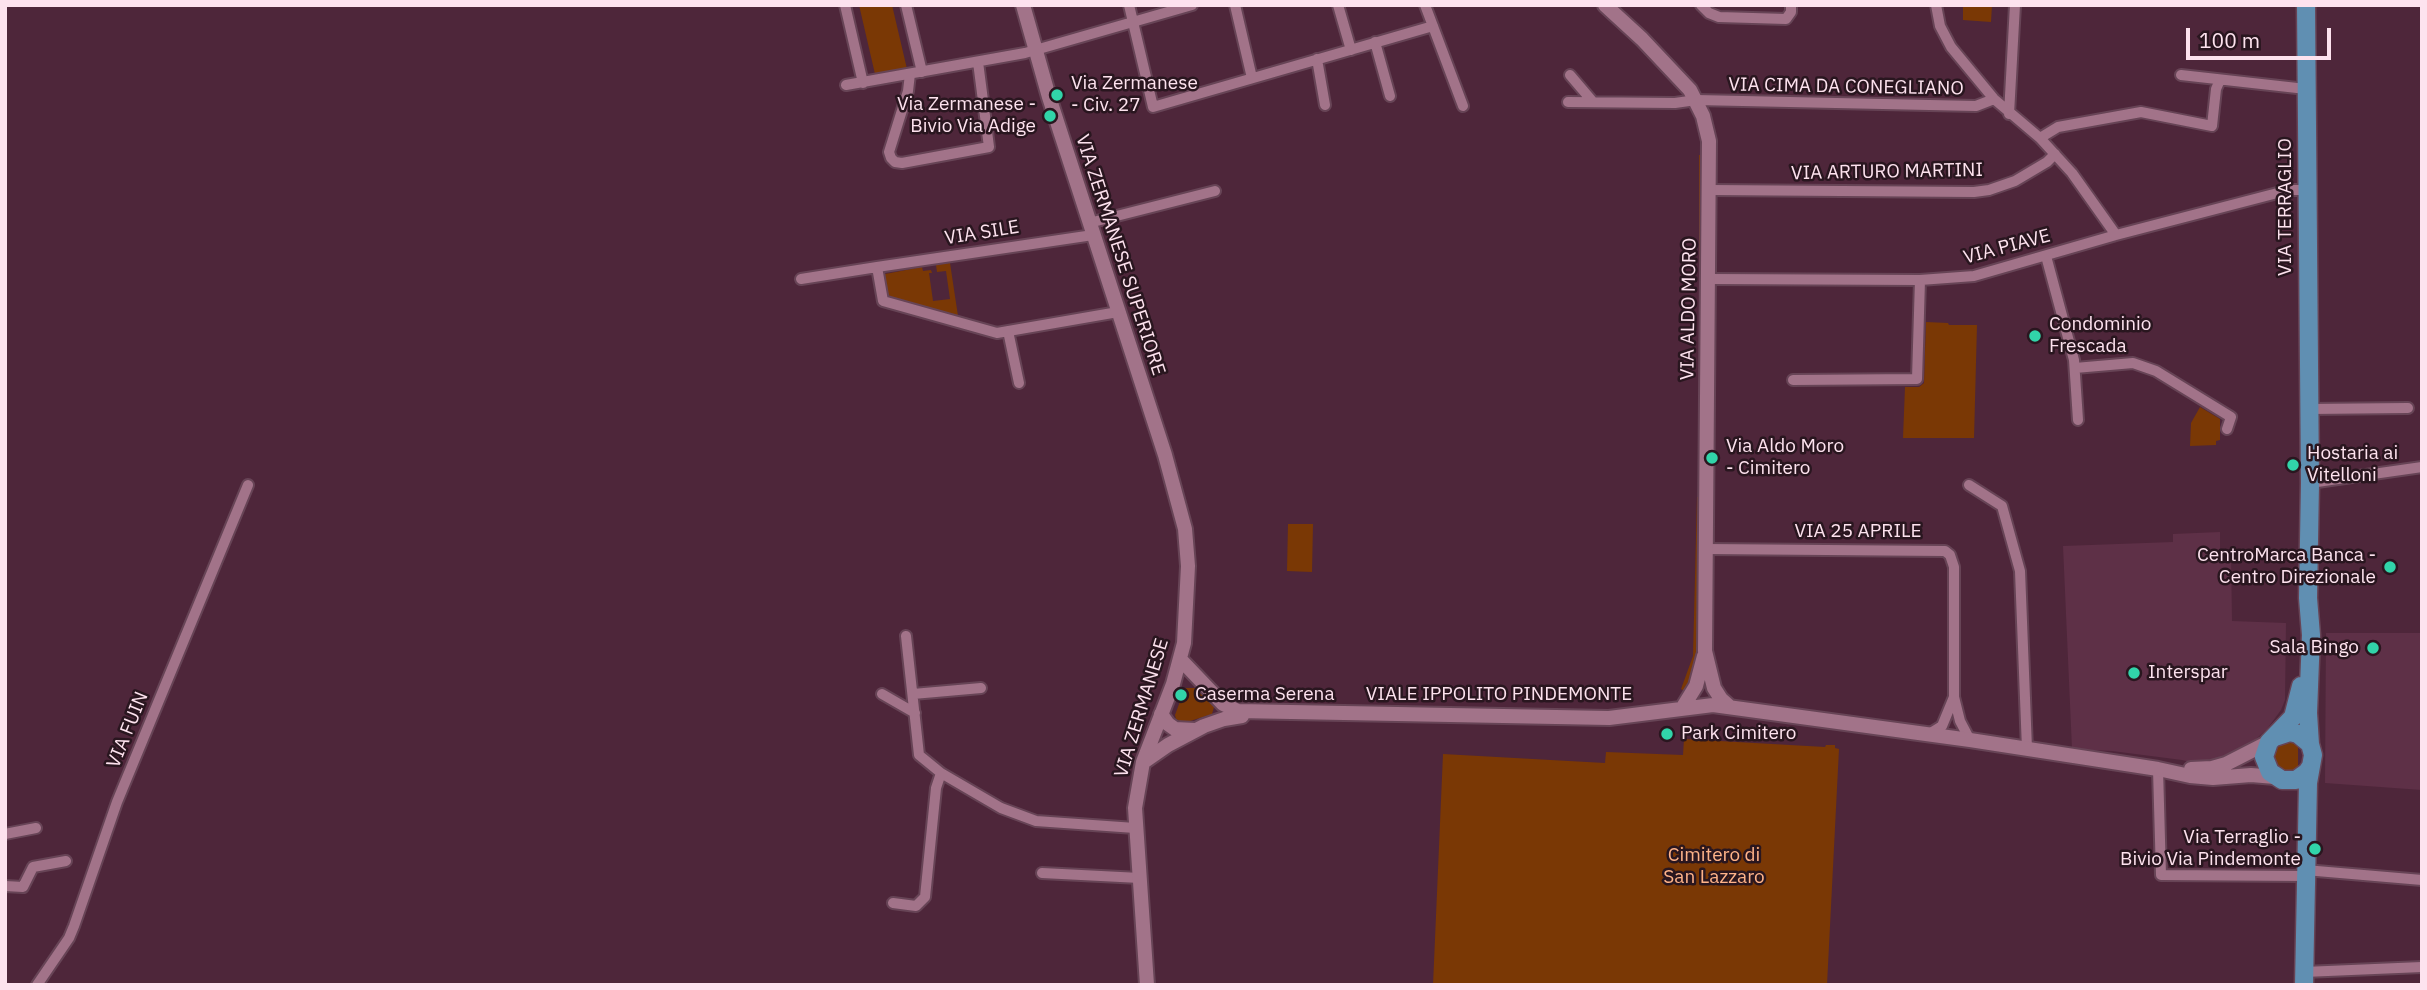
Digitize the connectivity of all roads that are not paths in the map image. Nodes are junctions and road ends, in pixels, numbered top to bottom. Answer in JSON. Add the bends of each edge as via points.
{"nodes":[{"id":1,"x":845,"y":5,"type":"edge"},
{"id":2,"x":906,"y":5,"type":"edge"},
{"id":3,"x":1023,"y":5,"type":"edge"},
{"id":4,"x":1129,"y":5,"type":"edge"},
{"id":5,"x":1192,"y":5,"type":"edge"},
{"id":6,"x":1236,"y":5,"type":"edge"},
{"id":7,"x":1338,"y":5,"type":"edge"},
{"id":8,"x":1425,"y":5,"type":"edge"},
{"id":9,"x":1605,"y":5,"type":"edge"},
{"id":10,"x":1701,"y":5,"type":"edge"},
{"id":11,"x":1791,"y":5,"type":"edge"},
{"id":12,"x":1936,"y":5,"type":"edge"},
{"id":13,"x":2015,"y":5,"type":"edge"},
{"id":14,"x":2306,"y":5,"type":"edge"},
{"id":15,"x":1132,"y":22,"type":"junction"},
{"id":16,"x":1433,"y":26,"type":"junction"},
{"id":17,"x":1375,"y":42,"type":"junction"},
{"id":18,"x":1035,"y":50,"type":"junction"},
{"id":19,"x":1351,"y":50,"type":"junction"},
{"id":20,"x":1317,"y":59,"type":"junction"},
{"id":21,"x":978,"y":62,"type":"junction"},
{"id":22,"x":922,"y":72,"type":"junction"},
{"id":23,"x":910,"y":74,"type":"junction"},
{"id":24,"x":1570,"y":75,"type":"dead end"},
{"id":25,"x":2181,"y":75,"type":"dead end"},
{"id":26,"x":1252,"y":78,"type":"junction"},
{"id":27,"x":2220,"y":80,"type":"junction"},
{"id":28,"x":863,"y":83,"type":"junction"},
{"id":29,"x":846,"y":85,"type":"dead end"},
{"id":30,"x":2306,"y":89,"type":"junction"},
{"id":31,"x":1390,"y":96,"type":"dead end"},
{"id":32,"x":1994,"y":99,"type":"junction"},
{"id":33,"x":1696,"y":100,"type":"junction"},
{"id":34,"x":1568,"y":102,"type":"dead end"},
{"id":35,"x":1593,"y":102,"type":"junction"},
{"id":36,"x":1325,"y":105,"type":"dead end"},
{"id":37,"x":1463,"y":106,"type":"dead end"},
{"id":38,"x":2009,"y":114,"type":"junction"},
{"id":39,"x":2040,"y":138,"type":"junction"},
{"id":40,"x":2055,"y":154,"type":"junction"},
{"id":41,"x":1710,"y":190,"type":"junction"},
{"id":42,"x":2307,"y":190,"type":"junction"},
{"id":43,"x":1215,"y":191,"type":"dead end"},
{"id":44,"x":1091,"y":229,"type":"junction"},
{"id":45,"x":2116,"y":235,"type":"junction"},
{"id":46,"x":2046,"y":256,"type":"junction"},
{"id":47,"x":877,"y":267,"type":"junction"},
{"id":48,"x":801,"y":279,"type":"dead end"},
{"id":49,"x":1709,"y":279,"type":"junction"},
{"id":50,"x":1920,"y":280,"type":"junction"},
{"id":51,"x":1118,"y":312,"type":"junction"},
{"id":52,"x":1008,"y":331,"type":"junction"},
{"id":53,"x":2074,"y":368,"type":"junction"},
{"id":54,"x":1793,"y":380,"type":"dead end"},
{"id":55,"x":1019,"y":383,"type":"dead end"},
{"id":56,"x":2408,"y":408,"type":"dead end"},
{"id":57,"x":2309,"y":409,"type":"junction"},
{"id":58,"x":2078,"y":420,"type":"dead end"},
{"id":59,"x":2227,"y":429,"type":"dead end"},
{"id":60,"x":2422,"y":467,"type":"edge"},
{"id":61,"x":2310,"y":483,"type":"junction"},
{"id":62,"x":248,"y":485,"type":"dead end"},
{"id":63,"x":1969,"y":485,"type":"dead end"},
{"id":64,"x":1183,"y":516,"type":"joint"},
{"id":65,"x":1706,"y":549,"type":"junction"},
{"id":66,"x":2308,"y":598,"type":"junction"},
{"id":67,"x":906,"y":636,"type":"dead end"},
{"id":68,"x":1705,"y":651,"type":"junction"},
{"id":69,"x":1181,"y":660,"type":"junction"},
{"id":70,"x":1696,"y":686,"type":"junction"},
{"id":71,"x":981,"y":688,"type":"dead end"},
{"id":72,"x":1714,"y":688,"type":"junction"},
{"id":73,"x":882,"y":694,"type":"dead end"},
{"id":74,"x":913,"y":694,"type":"junction"},
{"id":75,"x":1954,"y":698,"type":"junction"},
{"id":76,"x":1706,"y":705,"type":"junction"},
{"id":77,"x":1683,"y":707,"type":"junction"},
{"id":78,"x":1730,"y":707,"type":"junction"},
{"id":79,"x":915,"y":713,"type":"junction"},
{"id":80,"x":1262,"y":713,"type":"junction"},
{"id":81,"x":1161,"y":714,"type":"junction"},
{"id":82,"x":1197,"y":730,"type":"junction"},
{"id":83,"x":1928,"y":734,"type":"junction"},
{"id":84,"x":1970,"y":740,"type":"junction"},
{"id":85,"x":2272,"y":740,"type":"junction"},
{"id":86,"x":2309,"y":744,"type":"junction"},
{"id":87,"x":2027,"y":749,"type":"junction"},
{"id":88,"x":1143,"y":762,"type":"junction"},
{"id":89,"x":2311,"y":766,"type":"junction"},
{"id":90,"x":2158,"y":769,"type":"junction"},
{"id":91,"x":941,"y":773,"type":"junction"},
{"id":92,"x":2279,"y":778,"type":"junction"},
{"id":93,"x":36,"y":828,"type":"dead end"},
{"id":94,"x":1135,"y":828,"type":"junction"},
{"id":95,"x":5,"y":834,"type":"edge"},
{"id":96,"x":66,"y":861,"type":"dead end"},
{"id":97,"x":2305,"y":867,"type":"junction"},
{"id":98,"x":1042,"y":873,"type":"dead end"},
{"id":99,"x":1140,"y":878,"type":"junction"},
{"id":100,"x":2422,"y":880,"type":"edge"},
{"id":101,"x":5,"y":886,"type":"edge"},
{"id":102,"x":893,"y":904,"type":"dead end"},
{"id":103,"x":2422,"y":967,"type":"edge"},
{"id":104,"x":2304,"y":978,"type":"edge"},
{"id":105,"x":37,"y":985,"type":"edge"},
{"id":106,"x":1147,"y":985,"type":"edge"}],
"edges":[{"from":1,"to":28,"type":"street"},
{"from":2,"to":22,"type":"street"},
{"from":3,"to":18,"type":"street","name":"VIA ZERMANESE SUPERIORE"},
{"from":4,"to":15,"type":"street"},
{"from":5,"to":15,"type":"street"},
{"from":6,"to":26,"type":"street"},
{"from":7,"to":19,"type":"street"},
{"from":8,"to":16,"type":"street"},
{"from":9,"to":33,"type":"street","name":"VIA ALDO MORO"},
{"from":10,"to":11,"type":"street","via":[[1718,17],[1786,19]]},
{"from":12,"to":32,"type":"street","via":[[1951,47]]},
{"from":13,"to":38,"type":"street"},
{"from":14,"to":30,"type":"main road","name":"VIA TERRAGLIO"},
{"from":15,"to":18,"type":"street"},
{"from":15,"to":26,"type":"street","via":[[1153,107]]},
{"from":16,"to":17,"type":"street"},
{"from":16,"to":37,"type":"street"},
{"from":17,"to":19,"type":"street"},
{"from":17,"to":31,"type":"street"},
{"from":18,"to":21,"type":"street"},
{"from":18,"to":44,"type":"street","name":"VIA ZERMANESE SUPERIORE"},
{"from":19,"to":20,"type":"street"},
{"from":20,"to":26,"type":"street"},
{"from":20,"to":36,"type":"street"},
{"from":21,"to":22,"type":"street"},
{"from":21,"to":23,"type":"street","via":[[989,147],[902,163],[889,152]]},
{"from":22,"to":23,"type":"street"},
{"from":23,"to":28,"type":"street"},
{"from":24,"to":35,"type":"street"},
{"from":25,"to":27,"type":"street"},
{"from":27,"to":30,"type":"street"},
{"from":27,"to":39,"type":"street","via":[[2212,126],[2141,112],[2059,127]]},
{"from":28,"to":29,"type":"street"},
{"from":30,"to":42,"type":"main road","name":"VIA TERRAGLIO"},
{"from":32,"to":33,"type":"street","name":"VIA CIMA DA CONEGLIANO","via":[[1976,106]]},
{"from":32,"to":38,"type":"street"},
{"from":33,"to":35,"type":"street","name":"VIA CIMA DA CONEGLIANO"},
{"from":33,"to":41,"type":"street","name":"VIA ALDO MORO","via":[[1709,141]]},
{"from":34,"to":35,"type":"street","name":"VIA CIMA DA CONEGLIANO"},
{"from":38,"to":39,"type":"street"},
{"from":39,"to":40,"type":"street"},
{"from":40,"to":41,"type":"street","name":"VIA ARTURO MARTINI","via":[[2015,181],[1974,192]]},
{"from":40,"to":45,"type":"street"},
{"from":41,"to":49,"type":"street","name":"VIA ALDO MORO"},
{"from":42,"to":45,"type":"street","name":"VIA PIAVE","via":[[2289,190]]},
{"from":42,"to":57,"type":"main road","name":"VIA TERRAGLIO"},
{"from":43,"to":44,"type":"street","name":"VIA SILE"},
{"from":44,"to":47,"type":"street","name":"VIA SILE"},
{"from":44,"to":51,"type":"street","name":"VIA ZERMANESE SUPERIORE"},
{"from":45,"to":46,"type":"street","name":"VIA PIAVE"},
{"from":46,"to":50,"type":"street","name":"VIA PIAVE","via":[[1975,276]]},
{"from":46,"to":53,"type":"street"},
{"from":47,"to":48,"type":"street","name":"VIA SILE"},
{"from":47,"to":52,"type":"street","via":[[883,301],[997,333]]},
{"from":49,"to":50,"type":"street","name":"VIA PIAVE"},
{"from":49,"to":65,"type":"street","name":"VIA ALDO MORO"},
{"from":50,"to":54,"type":"street","via":[[1917,379]]},
{"from":51,"to":52,"type":"street"},
{"from":51,"to":64,"type":"street","name":"VIA ZERMANESE SUPERIORE"},
{"from":52,"to":55,"type":"street"},
{"from":53,"to":58,"type":"street"},
{"from":53,"to":59,"type":"street","via":[[2133,363],[2156,371],[2231,417]]},
{"from":56,"to":57,"type":"street"},
{"from":57,"to":61,"type":"main road","name":"VIA TERRAGLIO"},
{"from":60,"to":61,"type":"street"},
{"from":61,"to":66,"type":"main road","name":"VIA TERRAGLIO"},
{"from":62,"to":105,"type":"street","name":"VIA FUIN","via":[[117,802],[69,938]]},
{"from":63,"to":87,"type":"street","via":[[2002,506],[2020,571]]},
{"from":64,"to":69,"type":"street","name":"VIA ZERMANESE","via":[[1188,566]]},
{"from":65,"to":68,"type":"street","name":"VIA ALDO MORO"},
{"from":65,"to":75,"type":"street","name":"VIA 25 APRILE","via":[[1945,551],[1954,567]]},
{"from":66,"to":85,"type":"main road","name":"VIA TERRAGLIO","via":[[2298,705]]},
{"from":66,"to":86,"type":"main road","name":"VIA TERRAGLIO"},
{"from":67,"to":74,"type":"street"},
{"from":68,"to":70,"type":"street"},
{"from":68,"to":72,"type":"street"},
{"from":69,"to":80,"type":"street","name":"VIALE IPPOLITO PINDEMONTE","via":[[1227,707]]},
{"from":69,"to":81,"type":"street","name":"VIA ZERMANESE"},
{"from":70,"to":76,"type":"street"},
{"from":70,"to":77,"type":"street"},
{"from":71,"to":74,"type":"street"},
{"from":72,"to":76,"type":"street","via":[[1714,698]]},
{"from":72,"to":78,"type":"street"},
{"from":73,"to":79,"type":"street"},
{"from":74,"to":79,"type":"street"},
{"from":75,"to":83,"type":"street","name":"VIA 25 APRILE","via":[[1942,726]]},
{"from":75,"to":84,"type":"street","name":"VIA 25 APRILE"},
{"from":76,"to":77,"type":"street","name":"VIALE IPPOLITO PINDEMONTE"},
{"from":76,"to":78,"type":"street","name":"VIALE IPPOLITO PINDEMONTE"},
{"from":77,"to":80,"type":"street","name":"VIALE IPPOLITO PINDEMONTE","via":[[1609,718]]},
{"from":78,"to":83,"type":"street","name":"VIALE IPPOLITO PINDEMONTE"},
{"from":79,"to":91,"type":"street","via":[[919,755]]},
{"from":80,"to":82,"type":"street","name":"VIALE IPPOLITO PINDEMONTE","via":[[1224,719]]},
{"from":81,"to":82,"type":"street","via":[[1175,729]]},
{"from":81,"to":88,"type":"street","name":"VIA ZERMANESE"},
{"from":82,"to":88,"type":"street","name":"VIALE IPPOLITO PINDEMONTE"},
{"from":83,"to":84,"type":"street","name":"VIALE IPPOLITO PINDEMONTE"},
{"from":84,"to":87,"type":"street","name":"VIALE IPPOLITO PINDEMONTE"},
{"from":85,"to":86,"type":"main road","via":[[2290,732]]},
{"from":85,"to":90,"type":"street","name":"VIALE IPPOLITO PINDEMONTE","via":[[2212,768]]},
{"from":85,"to":92,"type":"main road","via":[[2264,757]]},
{"from":86,"to":89,"type":"main road"},
{"from":87,"to":90,"type":"street","name":"VIALE IPPOLITO PINDEMONTE"},
{"from":88,"to":94,"type":"street","name":"VIA ZERMANESE"},
{"from":89,"to":92,"type":"main road","via":[[2296,779]]},
{"from":89,"to":97,"type":"main road"},
{"from":90,"to":92,"type":"street","name":"VIALE IPPOLITO PINDEMONTE","via":[[2202,777]]},
{"from":90,"to":97,"type":"street","via":[[2161,875]]},
{"from":91,"to":94,"type":"street","via":[[1001,808],[1036,821]]},
{"from":91,"to":102,"type":"street","via":[[926,897],[916,906]]},
{"from":92,"to":97,"type":"main road","via":[[2298,798]]},
{"from":93,"to":95,"type":"street"},
{"from":94,"to":99,"type":"street","name":"VIA ZERMANESE"},
{"from":96,"to":101,"type":"street","via":[[33,867],[23,887]]},
{"from":97,"to":100,"type":"street"},
{"from":97,"to":104,"type":"main road"},
{"from":98,"to":99,"type":"street"},
{"from":99,"to":106,"type":"street","name":"VIA ZERMANESE"},
{"from":103,"to":104,"type":"street"}]}
